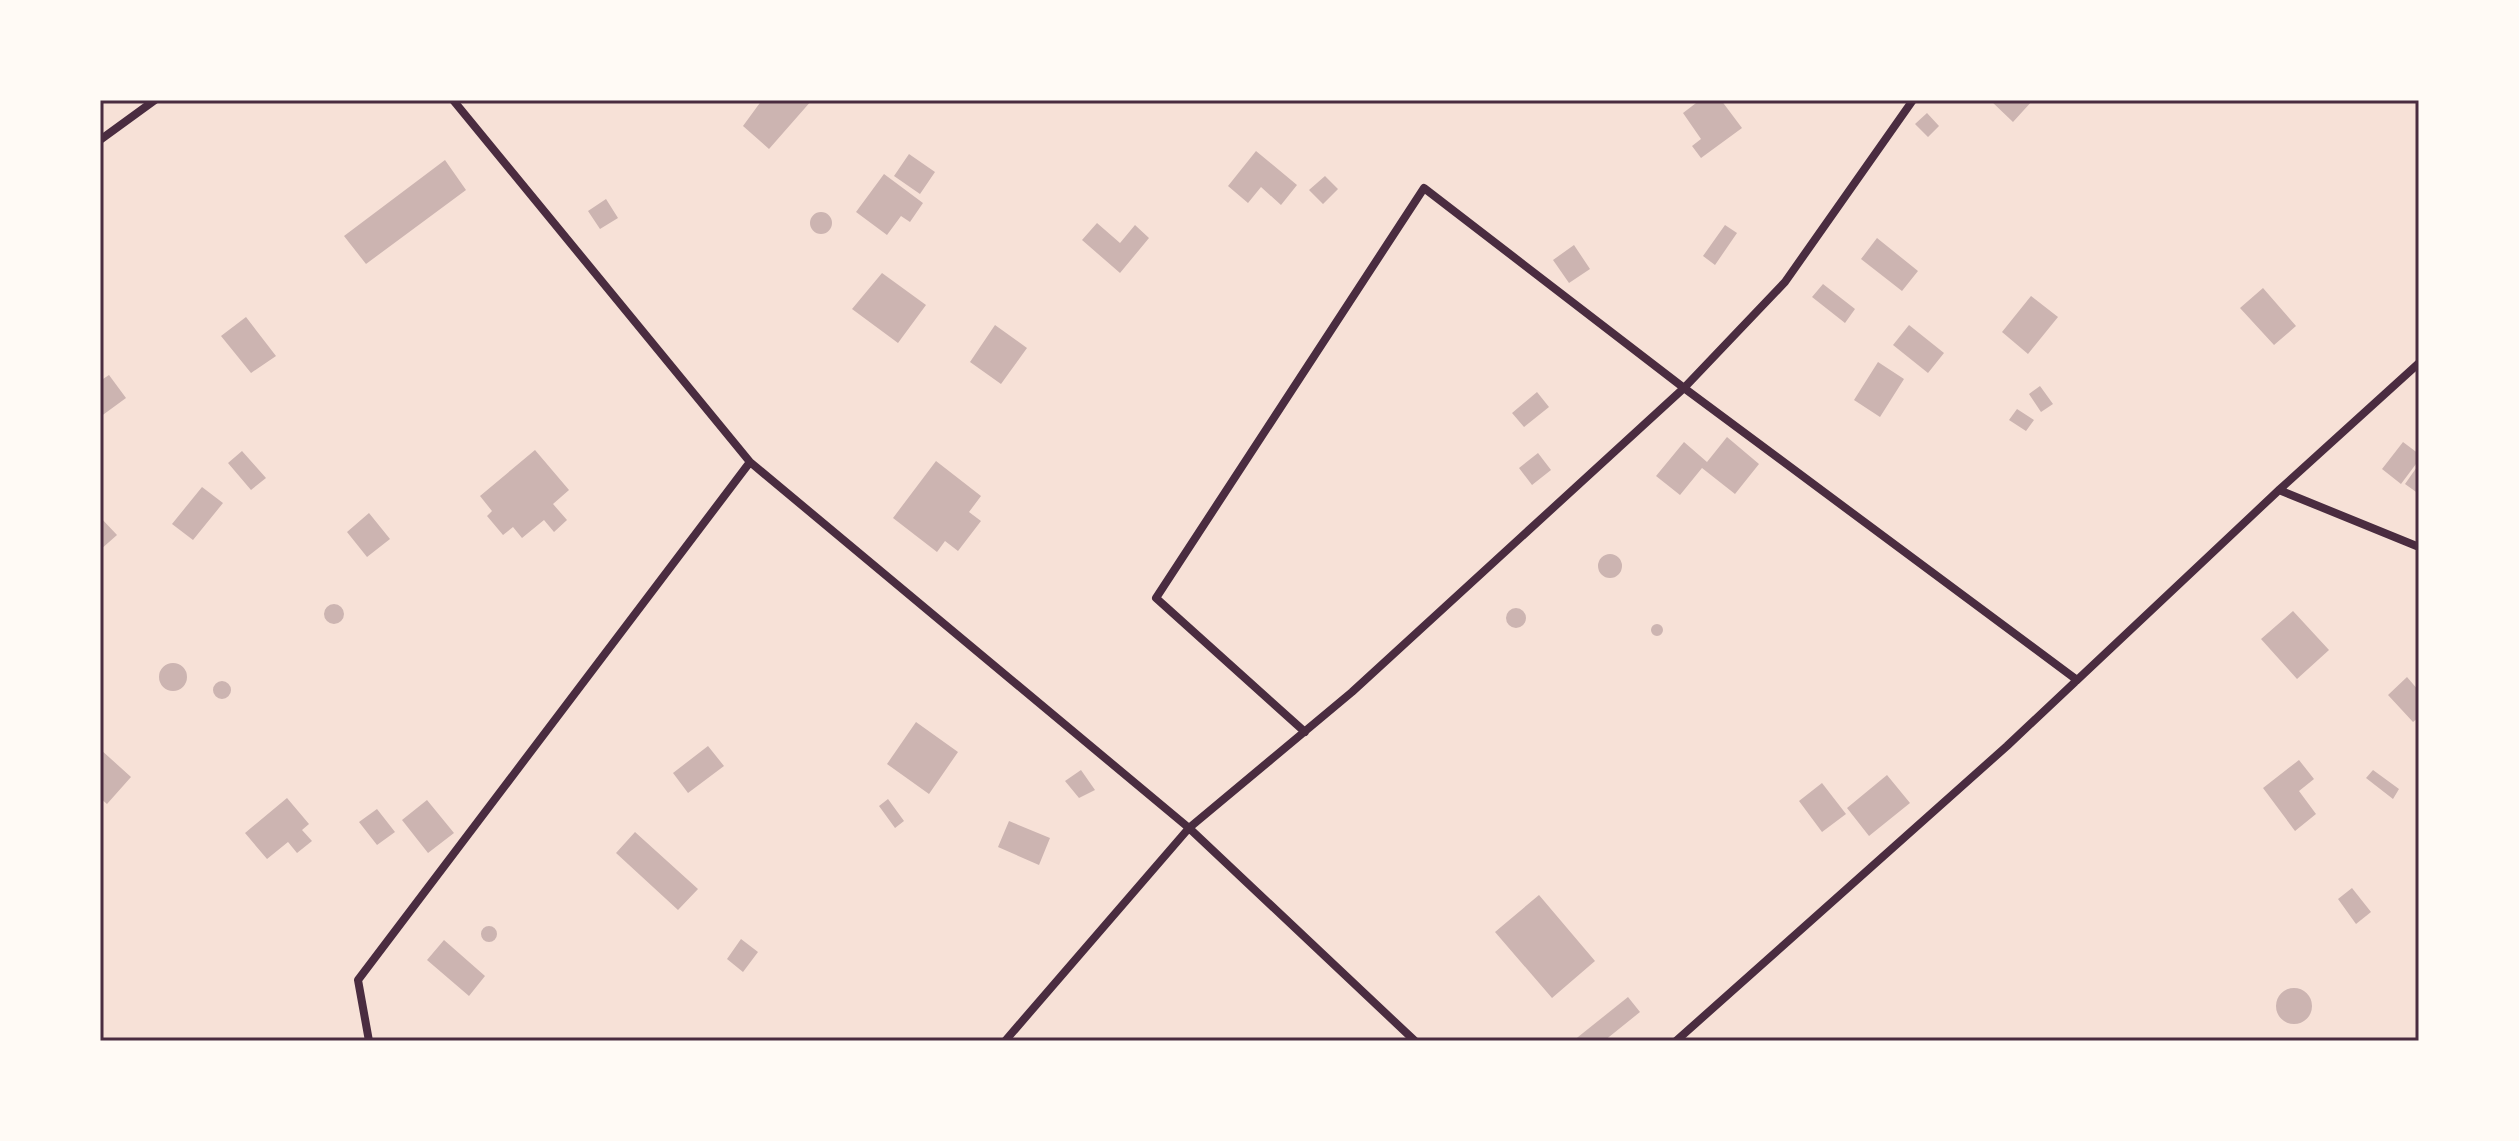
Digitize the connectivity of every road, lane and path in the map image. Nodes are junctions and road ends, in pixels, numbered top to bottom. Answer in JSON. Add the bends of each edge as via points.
{"nodes":[{"id":1,"x":155,"y":100,"type":"edge"},
{"id":2,"x":453,"y":100,"type":"edge"},
{"id":3,"x":1913,"y":100,"type":"edge"},
{"id":4,"x":100,"y":140,"type":"edge"},
{"id":5,"x":2419,"y":363,"type":"edge"},
{"id":6,"x":1684,"y":388,"type":"junction"},
{"id":7,"x":750,"y":462,"type":"junction"},
{"id":8,"x":2279,"y":490,"type":"junction"},
{"id":9,"x":2419,"y":547,"type":"edge"},
{"id":10,"x":2077,"y":680,"type":"junction"},
{"id":11,"x":1305,"y":732,"type":"junction"},
{"id":12,"x":1189,"y":828,"type":"junction"},
{"id":13,"x":369,"y":1041,"type":"edge"},
{"id":14,"x":1005,"y":1041,"type":"edge"},
{"id":15,"x":1415,"y":1041,"type":"edge"},
{"id":16,"x":1676,"y":1041,"type":"edge"}],
"edges":[{"from":1,"to":4,"type":"street"},
{"from":2,"to":7,"type":"street"},
{"from":3,"to":6,"type":"street","via":[[1785,282]]},
{"from":5,"to":8,"type":"street"},
{"from":6,"to":10,"type":"street"},
{"from":6,"to":11,"type":"street"},
{"from":6,"to":11,"type":"street","via":[[1424,188],[1156,598]]},
{"from":7,"to":12,"type":"street"},
{"from":7,"to":13,"type":"street","via":[[358,980]]},
{"from":8,"to":9,"type":"street"},
{"from":8,"to":10,"type":"street"},
{"from":10,"to":16,"type":"street"},
{"from":11,"to":12,"type":"street"},
{"from":12,"to":14,"type":"street"},
{"from":12,"to":15,"type":"street"}]}
